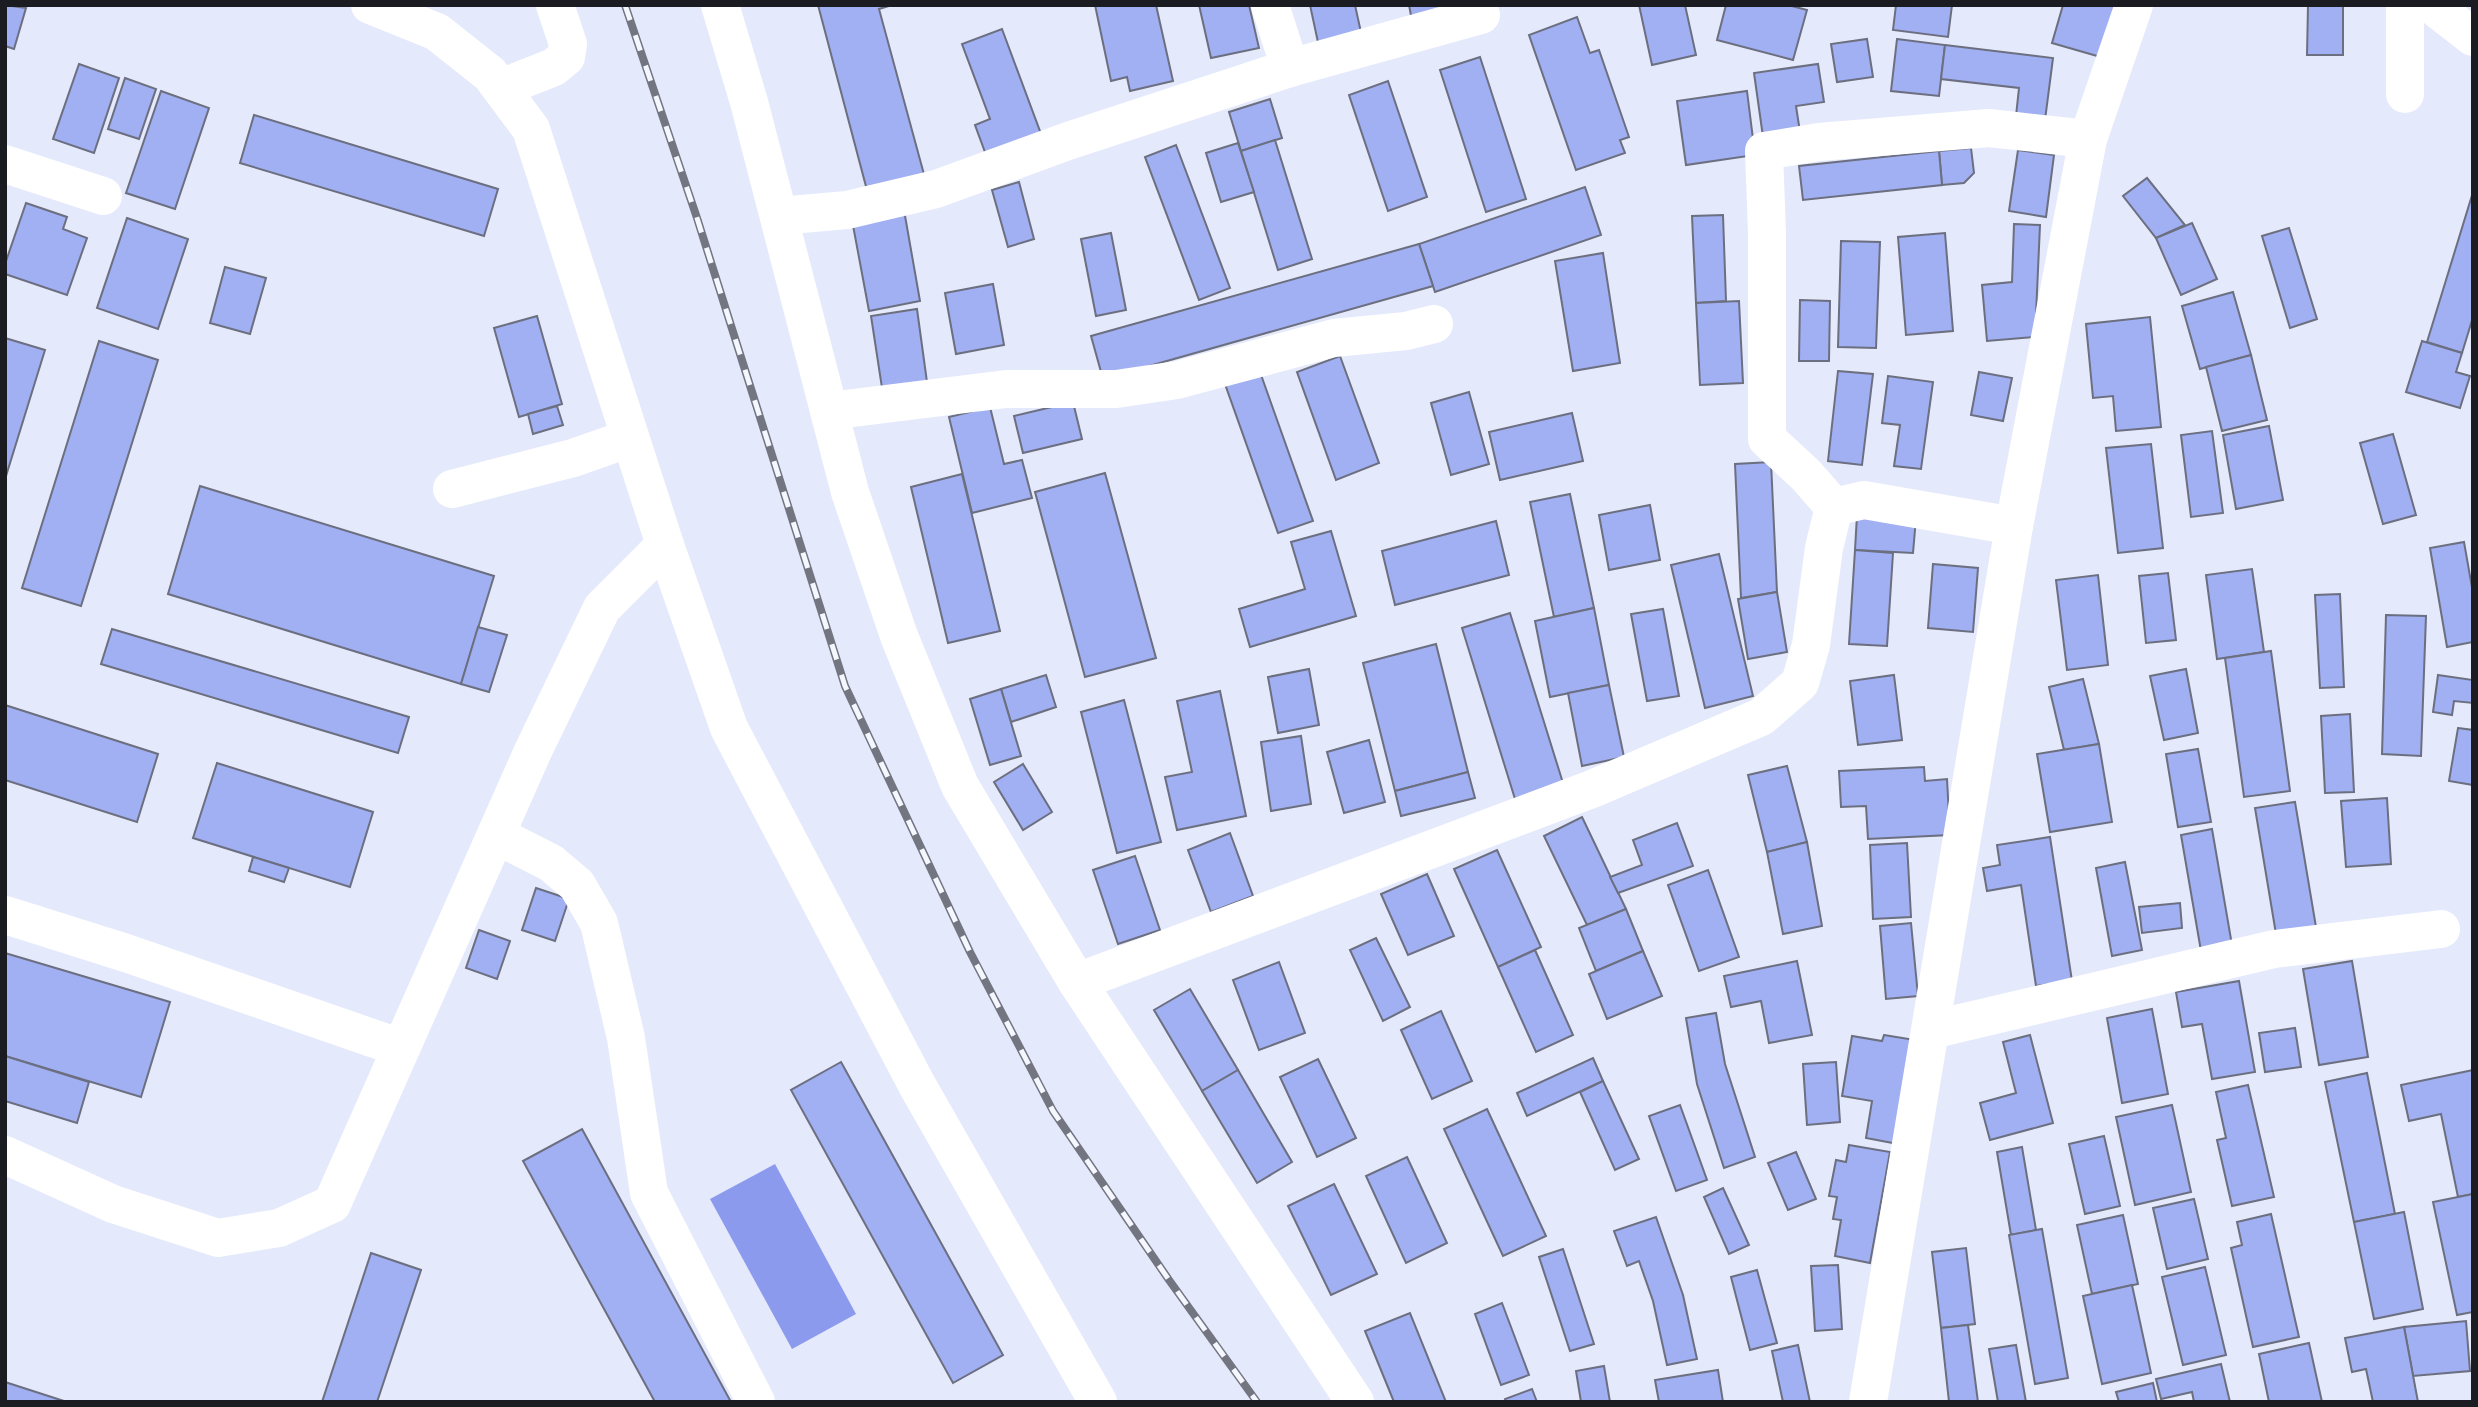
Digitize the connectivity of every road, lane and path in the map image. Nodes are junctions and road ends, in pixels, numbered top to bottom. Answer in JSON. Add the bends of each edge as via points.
{"nodes":[{"id":1,"x":370,"y":5,"type":"edge"},
{"id":2,"x":555,"y":5,"type":"edge"},
{"id":3,"x":720,"y":5,"type":"edge"},
{"id":4,"x":1270,"y":5,"type":"edge"},
{"id":5,"x":2134,"y":5,"type":"edge"},
{"id":6,"x":2406,"y":5,"type":"edge"},
{"id":7,"x":2432,"y":5,"type":"edge"},
{"id":8,"x":1481,"y":15,"type":"dead end"},
{"id":9,"x":441,"y":19,"type":"edge"},
{"id":10,"x":2473,"y":37,"type":"edge"},
{"id":11,"x":1290,"y":68,"type":"junction"},
{"id":12,"x":501,"y":88,"type":"junction"},
{"id":13,"x":2405,"y":94,"type":"dead end"},
{"id":14,"x":2088,"y":139,"type":"junction"},
{"id":15,"x":5,"y":164,"type":"edge"},
{"id":16,"x":103,"y":196,"type":"dead end"},
{"id":17,"x":779,"y":216,"type":"junction"},
{"id":18,"x":1434,"y":324,"type":"dead end"},
{"id":19,"x":829,"y":411,"type":"junction"},
{"id":20,"x":630,"y":438,"type":"junction"},
{"id":21,"x":452,"y":489,"type":"dead end"},
{"id":22,"x":1834,"y":507,"type":"junction"},
{"id":23,"x":2014,"y":526,"type":"junction"},
{"id":24,"x":665,"y":545,"type":"junction"},
{"id":25,"x":496,"y":835,"type":"junction"},
{"id":26,"x":5,"y":915,"type":"edge"},
{"id":27,"x":2441,"y":929,"type":"dead end"},
{"id":28,"x":1077,"y":982,"type":"junction"},
{"id":29,"x":1931,"y":1030,"type":"junction"},
{"id":30,"x":401,"y":1048,"type":"junction"},
{"id":31,"x":5,"y":1155,"type":"edge"},
{"id":32,"x":756,"y":1402,"type":"edge"},
{"id":33,"x":1098,"y":1402,"type":"edge"},
{"id":34,"x":1355,"y":1402,"type":"edge"},
{"id":35,"x":1868,"y":1402,"type":"edge"}],
"edges":[{"from":1,"to":9,"type":"street"},
{"from":2,"to":12,"type":"street","via":[[568,44],[566,57],[554,67]]},
{"from":3,"to":17,"type":"street"},
{"from":4,"to":11,"type":"street"},
{"from":5,"to":14,"type":"street"},
{"from":6,"to":13,"type":"street"},
{"from":7,"to":10,"type":"street"},
{"from":8,"to":11,"type":"street"},
{"from":9,"to":12,"type":"street"},
{"from":11,"to":17,"type":"street","via":[[936,189],[847,210]]},
{"from":12,"to":20,"type":"street","via":[[531,129]]},
{"from":14,"to":22,"type":"street","via":[[1989,128],[1764,151],[1766,439]]},
{"from":14,"to":23,"type":"street"},
{"from":15,"to":16,"type":"street"},
{"from":17,"to":19,"type":"street"},
{"from":18,"to":19,"type":"street","via":[[1335,338],[1177,380],[1116,389],[1006,389]]},
{"from":19,"to":28,"type":"street","via":[[850,492],[899,636],[960,786]]},
{"from":20,"to":21,"type":"street","via":[[573,458]]},
{"from":20,"to":24,"type":"street"},
{"from":22,"to":23,"type":"street","via":[[1864,500]]},
{"from":22,"to":28,"type":"street","via":[[1811,645],[1800,683],[1760,717],[1592,789]]},
{"from":23,"to":29,"type":"street"},
{"from":24,"to":25,"type":"street","via":[[602,608]]},
{"from":24,"to":33,"type":"street","via":[[729,728],[917,1085]]},
{"from":25,"to":30,"type":"street"},
{"from":25,"to":32,"type":"street","via":[[551,863],[577,885],[599,923],[626,1038],[649,1193]]},
{"from":26,"to":30,"type":"street"},
{"from":27,"to":29,"type":"street","via":[[2274,949]]},
{"from":28,"to":34,"type":"street"},
{"from":29,"to":35,"type":"street"},
{"from":30,"to":31,"type":"street","via":[[332,1204],[279,1228],[218,1238],[113,1204]]}]}
